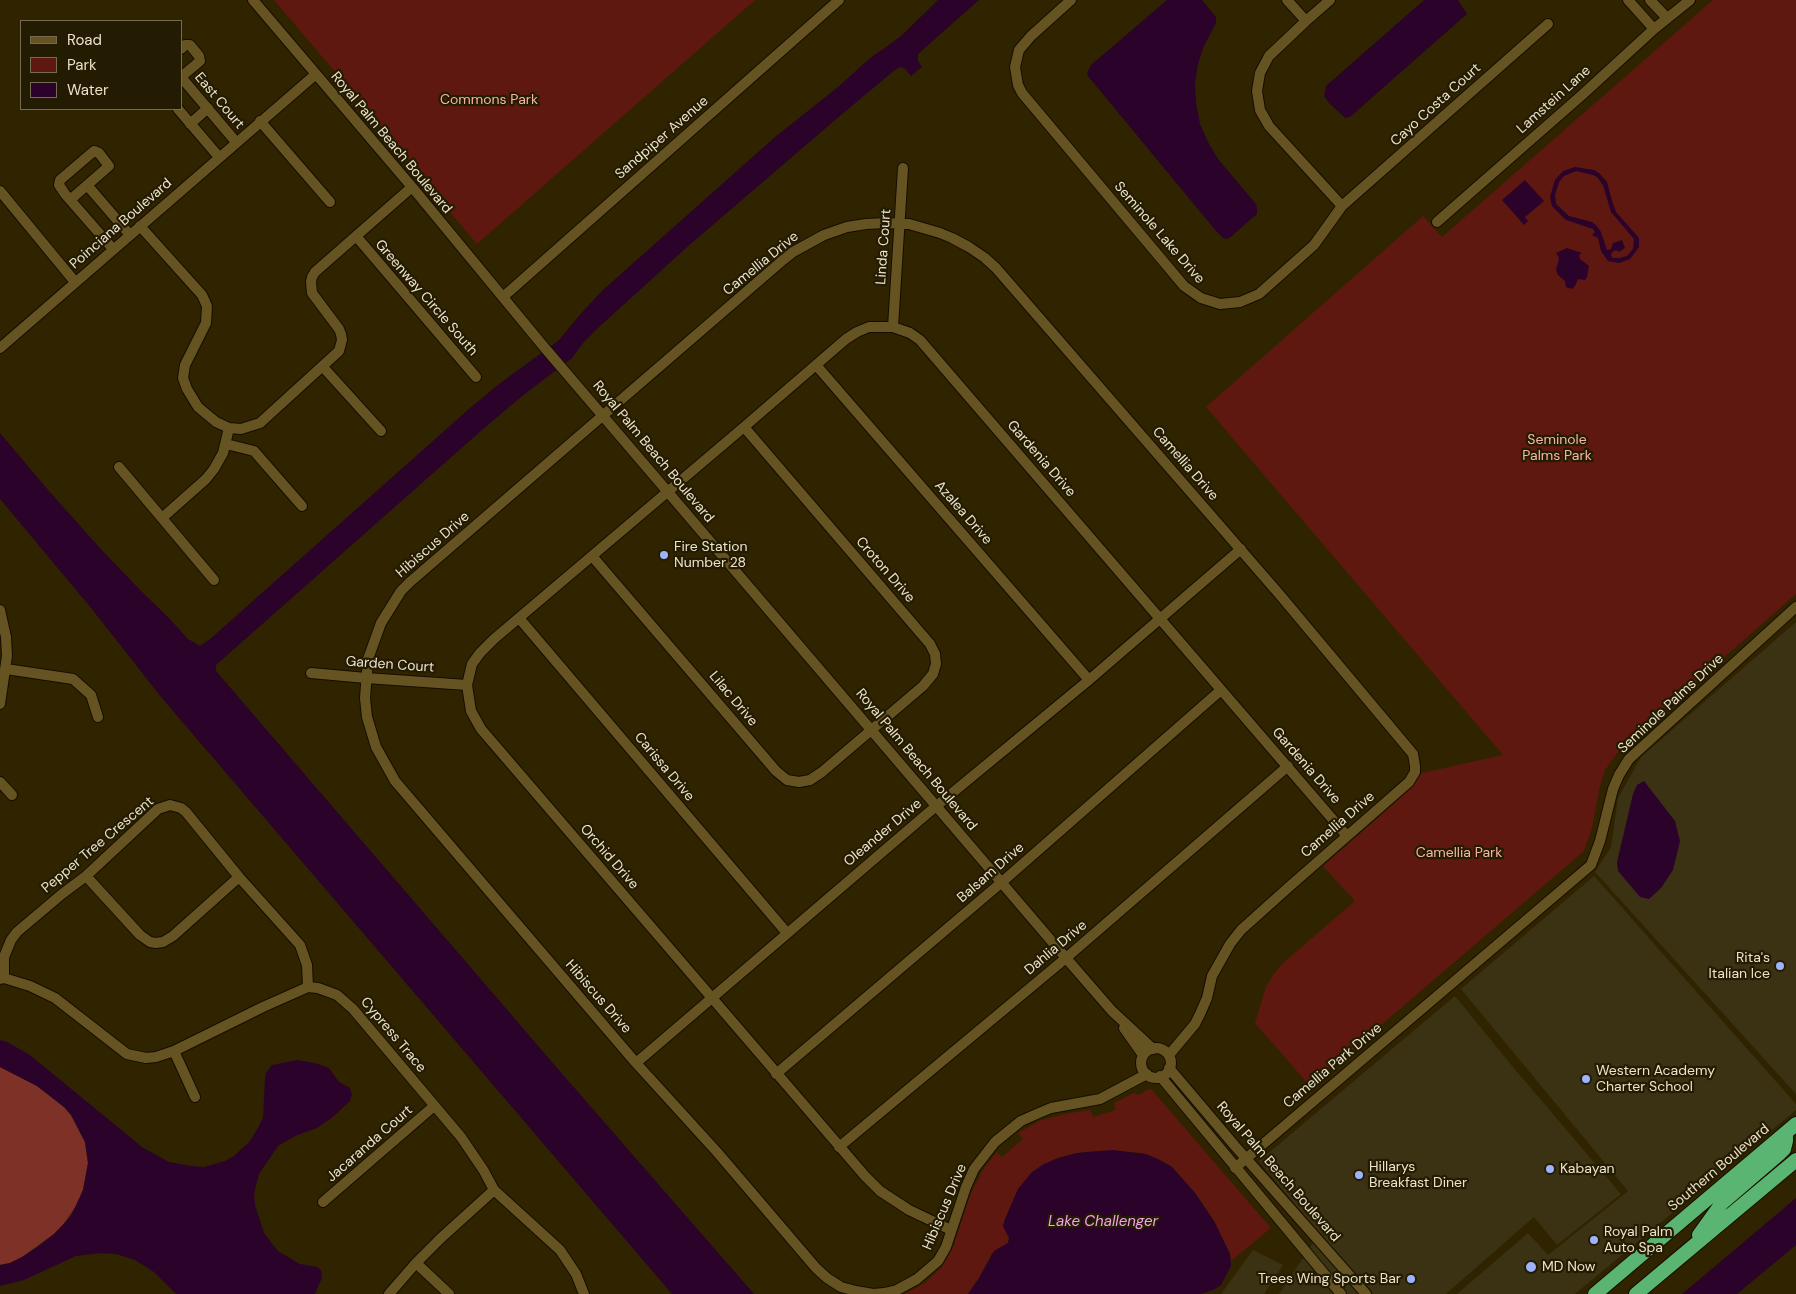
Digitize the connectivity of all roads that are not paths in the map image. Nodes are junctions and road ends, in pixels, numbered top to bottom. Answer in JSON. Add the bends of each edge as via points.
{"nodes":[{"id":1,"x":253,"y":0,"type":"edge"},
{"id":2,"x":839,"y":0,"type":"edge"},
{"id":3,"x":1071,"y":0,"type":"edge"},
{"id":4,"x":1287,"y":0,"type":"edge"},
{"id":5,"x":1330,"y":0,"type":"edge"},
{"id":6,"x":1628,"y":0,"type":"edge"},
{"id":7,"x":1650,"y":0,"type":"edge"},
{"id":8,"x":1690,"y":0,"type":"edge"},
{"id":9,"x":1667,"y":18,"type":"junction"},
{"id":10,"x":1306,"y":21,"type":"junction"},
{"id":11,"x":1548,"y":24,"type":"dead end"},
{"id":12,"x":1654,"y":29,"type":"junction"},
{"id":13,"x":182,"y":47,"type":"edge"},
{"id":14,"x":316,"y":74,"type":"junction"},
{"id":15,"x":182,"y":76,"type":"edge"},
{"id":16,"x":182,"y":78,"type":"edge"},
{"id":17,"x":208,"y":108,"type":"junction"},
{"id":18,"x":179,"y":110,"type":"edge"},
{"id":19,"x":260,"y":121,"type":"junction"},
{"id":20,"x":190,"y":124,"type":"junction"},
{"id":21,"x":236,"y":142,"type":"junction"},
{"id":22,"x":219,"y":157,"type":"junction"},
{"id":23,"x":903,"y":168,"type":"dead end"},
{"id":24,"x":87,"y":185,"type":"junction"},
{"id":25,"x":412,"y":187,"type":"junction"},
{"id":26,"x":0,"y":191,"type":"edge"},
{"id":27,"x":70,"y":200,"type":"junction"},
{"id":28,"x":330,"y":202,"type":"dead end"},
{"id":29,"x":1342,"y":206,"type":"junction"},
{"id":30,"x":1437,"y":222,"type":"dead end"},
{"id":31,"x":899,"y":223,"type":"junction"},
{"id":32,"x":140,"y":226,"type":"junction"},
{"id":33,"x":130,"y":235,"type":"junction"},
{"id":34,"x":356,"y":236,"type":"junction"},
{"id":35,"x":113,"y":250,"type":"junction"},
{"id":36,"x":76,"y":282,"type":"junction"},
{"id":37,"x":503,"y":297,"type":"junction"},
{"id":38,"x":893,"y":327,"type":"junction"},
{"id":39,"x":0,"y":348,"type":"edge"},
{"id":40,"x":816,"y":365,"type":"junction"},
{"id":41,"x":323,"y":367,"type":"junction"},
{"id":42,"x":476,"y":377,"type":"dead end"},
{"id":43,"x":604,"y":416,"type":"junction"},
{"id":44,"x":229,"y":428,"type":"junction"},
{"id":45,"x":744,"y":428,"type":"junction"},
{"id":46,"x":381,"y":431,"type":"dead end"},
{"id":47,"x":226,"y":444,"type":"junction"},
{"id":48,"x":119,"y":467,"type":"dead end"},
{"id":49,"x":669,"y":492,"type":"junction"},
{"id":50,"x":302,"y":506,"type":"dead end"},
{"id":51,"x":162,"y":518,"type":"junction"},
{"id":52,"x":1241,"y":549,"type":"junction"},
{"id":53,"x":592,"y":556,"type":"junction"},
{"id":54,"x":214,"y":580,"type":"dead end"},
{"id":55,"x":1796,"y":607,"type":"edge"},
{"id":56,"x":0,"y":610,"type":"edge"},
{"id":57,"x":519,"y":618,"type":"junction"},
{"id":58,"x":1160,"y":618,"type":"junction"},
{"id":59,"x":6,"y":669,"type":"junction"},
{"id":60,"x":311,"y":673,"type":"dead end"},
{"id":61,"x":366,"y":678,"type":"junction"},
{"id":62,"x":1089,"y":680,"type":"junction"},
{"id":63,"x":467,"y":685,"type":"junction"},
{"id":64,"x":1221,"y":690,"type":"junction"},
{"id":65,"x":0,"y":704,"type":"edge"},
{"id":66,"x":98,"y":717,"type":"dead end"},
{"id":67,"x":872,"y":729,"type":"junction"},
{"id":68,"x":1288,"y":766,"type":"junction"},
{"id":69,"x":0,"y":782,"type":"edge"},
{"id":70,"x":12,"y":795,"type":"dead end"},
{"id":71,"x":937,"y":806,"type":"junction"},
{"id":72,"x":1347,"y":836,"type":"junction"},
{"id":73,"x":86,"y":876,"type":"junction"},
{"id":74,"x":239,"y":876,"type":"junction"},
{"id":75,"x":1002,"y":882,"type":"junction"},
{"id":76,"x":787,"y":933,"type":"junction"},
{"id":77,"x":1066,"y":958,"type":"junction"},
{"id":78,"x":2,"y":979,"type":"edge"},
{"id":79,"x":1449,"y":985,"type":"joint"},
{"id":80,"x":308,"y":987,"type":"junction"},
{"id":81,"x":712,"y":998,"type":"junction"},
{"id":82,"x":1112,"y":1011,"type":"junction"},
{"id":83,"x":174,"y":1051,"type":"junction"},
{"id":84,"x":1161,"y":1051,"type":"junction"},
{"id":85,"x":1143,"y":1055,"type":"junction"},
{"id":86,"x":636,"y":1063,"type":"junction"},
{"id":87,"x":1169,"y":1068,"type":"junction"},
{"id":88,"x":1144,"y":1071,"type":"junction"},
{"id":89,"x":776,"y":1074,"type":"junction"},
{"id":90,"x":1160,"y":1076,"type":"junction"},
{"id":91,"x":194,"y":1097,"type":"dead end"},
{"id":92,"x":434,"y":1106,"type":"junction"},
{"id":93,"x":1791,"y":1129,"type":"edge"},
{"id":94,"x":839,"y":1147,"type":"junction"},
{"id":95,"x":1246,"y":1159,"type":"junction"},
{"id":96,"x":1796,"y":1160,"type":"edge"},
{"id":97,"x":1235,"y":1168,"type":"junction"},
{"id":98,"x":494,"y":1190,"type":"junction"},
{"id":99,"x":323,"y":1202,"type":"dead end"},
{"id":100,"x":951,"y":1230,"type":"junction"},
{"id":101,"x":1689,"y":1250,"type":"junction"},
{"id":102,"x":416,"y":1263,"type":"junction"},
{"id":103,"x":389,"y":1294,"type":"edge"},
{"id":104,"x":449,"y":1294,"type":"edge"},
{"id":105,"x":584,"y":1294,"type":"edge"},
{"id":106,"x":1341,"y":1294,"type":"edge"},
{"id":107,"x":1366,"y":1294,"type":"edge"},
{"id":108,"x":1595,"y":1294,"type":"edge"},
{"id":109,"x":1636,"y":1294,"type":"edge"}],
"edges":[{"from":1,"to":14,"type":"street","name":"Royal Palm Beach Boulevard"},
{"from":2,"to":37,"type":"street","name":"Sandpiper Avenue"},
{"from":3,"to":29,"type":"street","name":"Seminole Lake Drive","via":[[1019,50],[1015,67],[1018,85],[1192,293],[1220,304],[1250,299],[1259,294],[1314,245]]},
{"from":4,"to":10,"type":"street"},
{"from":5,"to":10,"type":"street"},
{"from":6,"to":12,"type":"street"},
{"from":7,"to":9,"type":"street"},
{"from":8,"to":9,"type":"street","name":"Lamstein Lane"},
{"from":9,"to":12,"type":"street","name":"Lamstein Lane"},
{"from":10,"to":29,"type":"street","via":[[1264,64],[1257,82],[1258,100],[1270,126]]},
{"from":11,"to":29,"type":"street","name":"Cayo Costa Court"},
{"from":12,"to":30,"type":"street","name":"Lamstein Lane"},
{"from":13,"to":15,"type":"street","via":[[190,45],[200,61]]},
{"from":14,"to":19,"type":"street","name":"Poinciana Boulevard"},
{"from":14,"to":25,"type":"street","name":"Royal Palm Beach Boulevard"},
{"from":16,"to":17,"type":"street","name":"East Court"},
{"from":17,"to":20,"type":"street"},
{"from":17,"to":21,"type":"street","name":"East Court"},
{"from":18,"to":20,"type":"street"},
{"from":19,"to":21,"type":"street","name":"Poinciana Boulevard"},
{"from":19,"to":28,"type":"street"},
{"from":20,"to":22,"type":"street"},
{"from":21,"to":22,"type":"street","name":"Poinciana Boulevard"},
{"from":22,"to":32,"type":"street","name":"Poinciana Boulevard"},
{"from":23,"to":31,"type":"street","name":"Linda Court"},
{"from":24,"to":27,"type":"street"},
{"from":24,"to":27,"type":"street","via":[[109,166],[94,151],[60,180],[59,185]]},
{"from":24,"to":33,"type":"street"},
{"from":25,"to":34,"type":"street"},
{"from":25,"to":37,"type":"street","name":"Royal Palm Beach Boulevard"},
{"from":26,"to":36,"type":"street"},
{"from":27,"to":35,"type":"street"},
{"from":31,"to":38,"type":"street","name":"Linda Court"},
{"from":31,"to":43,"type":"street","name":"Camellia Drive","via":[[847,227],[793,252]]},
{"from":31,"to":52,"type":"street","name":"Camellia Drive","via":[[952,238],[970,247],[996,268]]},
{"from":32,"to":33,"type":"street","name":"Poinciana Boulevard"},
{"from":32,"to":44,"type":"street","via":[[205,300],[206,323],[188,358],[183,378],[198,407]]},
{"from":33,"to":35,"type":"street","name":"Poinciana Boulevard"},
{"from":34,"to":41,"type":"street","via":[[315,272],[310,282],[312,293],[342,334],[339,351]]},
{"from":34,"to":42,"type":"street","name":"Greenway Circle South"},
{"from":35,"to":36,"type":"street","name":"Poinciana Boulevard"},
{"from":36,"to":39,"type":"street","name":"Poinciana Boulevard"},
{"from":37,"to":43,"type":"street","name":"Royal Palm Beach Boulevard"},
{"from":38,"to":40,"type":"street","name":"Gardenia Drive","via":[[876,326],[857,332]]},
{"from":38,"to":58,"type":"street","name":"Gardenia Drive","via":[[920,340]]},
{"from":40,"to":45,"type":"street","name":"Gardenia Drive"},
{"from":40,"to":62,"type":"street","name":"Azalea Drive"},
{"from":41,"to":44,"type":"street","via":[[260,423],[241,429]]},
{"from":41,"to":46,"type":"street"},
{"from":43,"to":49,"type":"street","name":"Royal Palm Beach Boulevard"},
{"from":43,"to":61,"type":"street","name":"Hibiscus Drive","via":[[406,587],[390,607],[373,641]]},
{"from":44,"to":47,"type":"street"},
{"from":45,"to":49,"type":"street","name":"Gardenia Drive"},
{"from":45,"to":67,"type":"street","name":"Croton Drive","via":[[930,644],[935,654],[933,674],[923,686]]},
{"from":47,"to":50,"type":"street","via":[[254,451]]},
{"from":47,"to":51,"type":"street","via":[[206,479]]},
{"from":48,"to":51,"type":"street"},
{"from":49,"to":53,"type":"street","name":"Orchid Drive"},
{"from":49,"to":67,"type":"street","name":"Royal Palm Beach Boulevard"},
{"from":51,"to":54,"type":"street"},
{"from":52,"to":58,"type":"street","name":"Oleander Drive"},
{"from":52,"to":72,"type":"street","name":"Camellia Drive","via":[[1413,754],[1415,766],[1409,782]]},
{"from":53,"to":57,"type":"street","name":"Orchid Drive"},
{"from":53,"to":67,"type":"street","name":"Lilac Drive","via":[[787,780],[810,780]]},
{"from":55,"to":79,"type":"street","name":"Seminole Palms Drive","via":[[1628,759],[1613,789],[1591,865]]},
{"from":56,"to":59,"type":"street","via":[[6,637]]},
{"from":57,"to":63,"type":"street","name":"Orchid Drive","via":[[480,653],[472,664]]},
{"from":57,"to":76,"type":"street","name":"Carissa Drive"},
{"from":58,"to":62,"type":"street","name":"Oleander Drive"},
{"from":58,"to":64,"type":"street","name":"Gardenia Drive"},
{"from":59,"to":65,"type":"street"},
{"from":59,"to":66,"type":"street","via":[[72,679],[91,694]]},
{"from":60,"to":61,"type":"street","name":"Garden Court"},
{"from":61,"to":63,"type":"street","name":"Garden Court"},
{"from":61,"to":86,"type":"street","name":"Hibiscus Drive","via":[[365,698],[370,729],[384,764],[395,781]]},
{"from":62,"to":71,"type":"street","name":"Oleander Drive"},
{"from":63,"to":81,"type":"street","name":"Orchid Drive","via":[[471,711],[482,729]]},
{"from":64,"to":68,"type":"street","name":"Gardenia Drive"},
{"from":64,"to":75,"type":"street","name":"Balsam Drive"},
{"from":67,"to":71,"type":"street","name":"Royal Palm Beach Boulevard"},
{"from":68,"to":72,"type":"street","name":"Gardenia Drive"},
{"from":68,"to":77,"type":"street","name":"Dahlia Drive"},
{"from":69,"to":70,"type":"street"},
{"from":71,"to":75,"type":"street","name":"Royal Palm Beach Boulevard"},
{"from":71,"to":76,"type":"street","name":"Oleander Drive"},
{"from":72,"to":84,"type":"street","name":"Camellia Drive","via":[[1241,930],[1212,976],[1207,998],[1186,1036]]},
{"from":73,"to":74,"type":"street","via":[[140,935],[156,943],[173,936]]},
{"from":73,"to":74,"type":"street","name":"Pepper Tree Crescent","via":[[158,809],[170,805],[186,812]]},
{"from":73,"to":78,"type":"street","name":"Pepper Tree Crescent","via":[[39,912],[11,940],[4,957]]},
{"from":74,"to":80,"type":"street","name":"Pepper Tree Crescent","via":[[300,945]]},
{"from":75,"to":77,"type":"street","name":"Royal Palm Beach Boulevard"},
{"from":75,"to":89,"type":"street","name":"Balsam Drive"},
{"from":76,"to":81,"type":"street","name":"Oleander Drive"},
{"from":77,"to":82,"type":"street","name":"Royal Palm Beach Boulevard"},
{"from":77,"to":94,"type":"street","name":"Dahlia Drive"},
{"from":78,"to":83,"type":"street","via":[[30,986],[55,998],[127,1054],[156,1057]]},
{"from":79,"to":95,"type":"street","name":"Camellia Park Drive"},
{"from":80,"to":83,"type":"street"},
{"from":80,"to":92,"type":"street","name":"Cypress Trace","via":[[328,991],[346,1001]]},
{"from":81,"to":86,"type":"street","name":"Oleander Drive"},
{"from":81,"to":89,"type":"street","name":"Orchid Drive"},
{"from":82,"to":84,"type":"street","name":"Royal Palm Beach Boulevard"},
{"from":82,"to":85,"type":"street","name":"Royal Palm Beach Boulevard"},
{"from":83,"to":91,"type":"street"},
{"from":84,"to":85,"type":"street","via":[[1147,1051]]},
{"from":84,"to":87,"type":"street","via":[[1171,1062]]},
{"from":85,"to":88,"type":"street"},
{"from":86,"to":100,"type":"street","name":"Hibiscus Drive","via":[[816,1268],[841,1287],[873,1294],[908,1285],[938,1261]]},
{"from":87,"to":90,"type":"street"},
{"from":87,"to":95,"type":"street","name":"Royal Palm Beach Boulevard"},
{"from":88,"to":90,"type":"street","via":[[1152,1077]]},
{"from":88,"to":100,"type":"street","name":"Hibiscus Drive","via":[[1128,1085],[1100,1100],[1051,1108],[1021,1122],[994,1142],[974,1169]]},
{"from":89,"to":94,"type":"street","name":"Orchid Drive"},
{"from":90,"to":97,"type":"street","name":"Royal Palm Beach Boulevard"},
{"from":92,"to":98,"type":"street","name":"Cypress Trace","via":[[474,1154]]},
{"from":92,"to":99,"type":"street","name":"Jacaranda Court"},
{"from":93,"to":101,"type":"highway","via":[[1784,1149],[1722,1203]]},
{"from":93,"to":108,"type":"highway","name":"Southern Boulevard"},
{"from":94,"to":100,"type":"street","name":"Orchid Drive","via":[[880,1191],[916,1214]]},
{"from":95,"to":97,"type":"street","name":"Camellia Park Drive"},
{"from":95,"to":107,"type":"street","name":"Royal Palm Beach Boulevard"},
{"from":96,"to":101,"type":"highway"},
{"from":97,"to":106,"type":"street","name":"Royal Palm Beach Boulevard"},
{"from":98,"to":102,"type":"street"},
{"from":98,"to":105,"type":"street","name":"Cypress Trace","via":[[560,1250],[576,1274]]},
{"from":101,"to":109,"type":"highway"},
{"from":102,"to":103,"type":"street"},
{"from":102,"to":104,"type":"street"}]}
